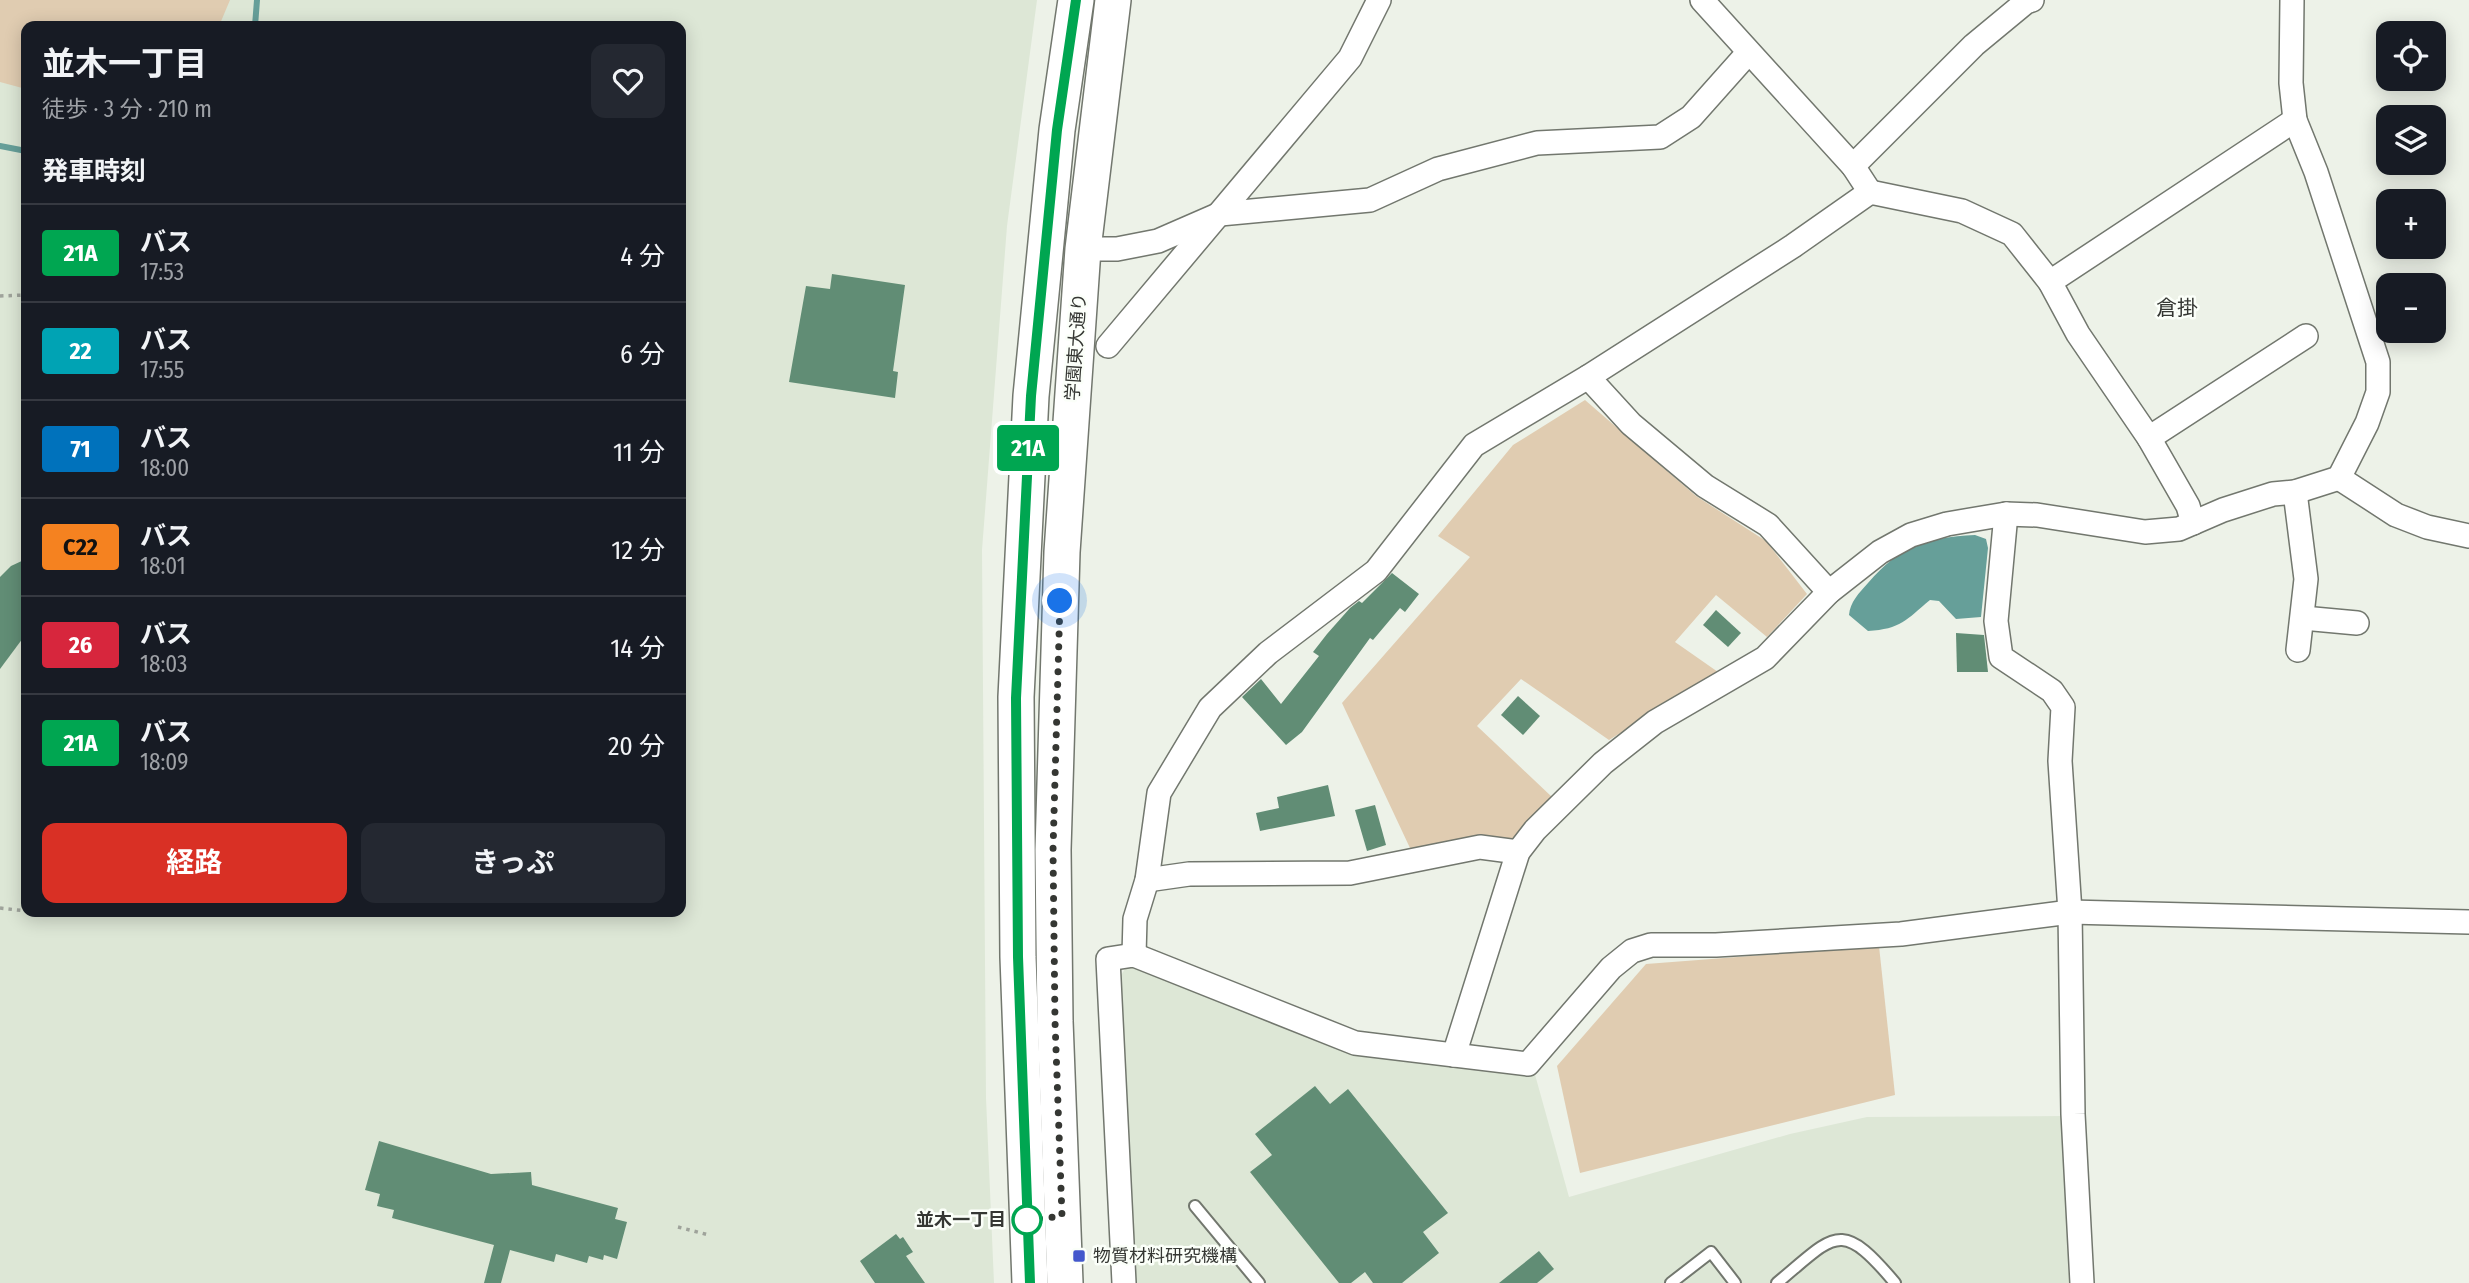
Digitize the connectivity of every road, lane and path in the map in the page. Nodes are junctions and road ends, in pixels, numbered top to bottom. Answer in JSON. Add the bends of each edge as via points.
{"nodes":[{"id":1,"x":1076,"y":0,"type":"edge"},
{"id":2,"x":1113,"y":0,"type":"edge"},
{"id":3,"x":1379,"y":0,"type":"edge"},
{"id":4,"x":1702,"y":0,"type":"edge"},
{"id":5,"x":2032,"y":0,"type":"edge"},
{"id":6,"x":2292,"y":0,"type":"edge"},
{"id":7,"x":1748,"y":53,"type":"junction"},
{"id":8,"x":2295,"y":120,"type":"junction"},
{"id":9,"x":1853,"y":166,"type":"junction"},
{"id":10,"x":1870,"y":192,"type":"junction"},
{"id":11,"x":1220,"y":214,"type":"junction"},
{"id":12,"x":1083,"y":249,"type":"junction"},
{"id":13,"x":2050,"y":282,"type":"junction"},
{"id":14,"x":21,"y":295,"type":"edge"},
{"id":15,"x":0,"y":296,"type":"edge"},
{"id":16,"x":2306,"y":336,"type":"dead end"},
{"id":17,"x":1108,"y":346,"type":"dead end"},
{"id":18,"x":1588,"y":377,"type":"junction"},
{"id":19,"x":2149,"y":438,"type":"junction"},
{"id":20,"x":2339,"y":478,"type":"junction"},
{"id":21,"x":2295,"y":492,"type":"junction"},
{"id":22,"x":2006,"y":514,"type":"junction"},
{"id":23,"x":2193,"y":523,"type":"junction"},
{"id":24,"x":2469,"y":536,"type":"edge"},
{"id":25,"x":1829,"y":592,"type":"junction"},
{"id":26,"x":2303,"y":618,"type":"junction"},
{"id":27,"x":2357,"y":623,"type":"dead end"},
{"id":28,"x":2298,"y":650,"type":"dead end"},
{"id":29,"x":1518,"y":852,"type":"junction"},
{"id":30,"x":1147,"y":880,"type":"junction"},
{"id":31,"x":0,"y":908,"type":"edge"},
{"id":32,"x":21,"y":910,"type":"edge"},
{"id":33,"x":2070,"y":912,"type":"junction"},
{"id":34,"x":2469,"y":922,"type":"edge"},
{"id":35,"x":1134,"y":955,"type":"junction"},
{"id":36,"x":1454,"y":1055,"type":"junction"},
{"id":37,"x":1195,"y":1206,"type":"dead end"},
{"id":38,"x":678,"y":1227,"type":"dead end"},
{"id":39,"x":709,"y":1235,"type":"dead end"},
{"id":40,"x":1030,"y":1283,"type":"edge"},
{"id":41,"x":1065,"y":1283,"type":"edge"},
{"id":42,"x":1124,"y":1283,"type":"edge"},
{"id":43,"x":1259,"y":1283,"type":"edge"},
{"id":44,"x":1671,"y":1283,"type":"edge"},
{"id":45,"x":1735,"y":1283,"type":"edge"},
{"id":46,"x":1777,"y":1283,"type":"edge"},
{"id":47,"x":1895,"y":1283,"type":"edge"},
{"id":48,"x":2082,"y":1283,"type":"edge"}],
"edges":[{"from":1,"to":40,"type":"main road","via":[[1057,130],[1031,396],[1016,698],[1018,957]]},
{"from":2,"to":12,"type":"main road","name":"学園東大通り"},
{"from":3,"to":11,"type":"street","via":[[1350,58]]},
{"from":4,"to":7,"type":"street"},
{"from":5,"to":9,"type":"street","via":[[1974,45]]},
{"from":6,"to":8,"type":"street"},
{"from":7,"to":9,"type":"street"},
{"from":7,"to":11,"type":"street","via":[[1691,117],[1660,137],[1537,143],[1438,169],[1370,200]]},
{"from":8,"to":13,"type":"street"},
{"from":8,"to":20,"type":"street","via":[[2378,362],[2378,392]]},
{"from":9,"to":10,"type":"street"},
{"from":10,"to":13,"type":"street","via":[[1962,211],[2012,234]]},
{"from":10,"to":18,"type":"street"},
{"from":11,"to":12,"type":"street","via":[[1158,241],[1117,249]]},
{"from":11,"to":17,"type":"street"},
{"from":12,"to":41,"type":"main road","name":"学園東大通り","via":[[1062,552],[1053,836]]},
{"from":13,"to":19,"type":"street","via":[[2078,334]]},
{"from":14,"to":15,"type":"path"},
{"from":16,"to":19,"type":"street"},
{"from":18,"to":25,"type":"street","via":[[1631,424],[1705,486],[1769,525]]},
{"from":18,"to":30,"type":"street","via":[[1474,445],[1376,571],[1268,653],[1210,708],[1159,793]]},
{"from":19,"to":23,"type":"street"},
{"from":20,"to":21,"type":"street"},
{"from":20,"to":24,"type":"street","via":[[2396,515]]},
{"from":21,"to":23,"type":"street","via":[[2273,494]]},
{"from":21,"to":26,"type":"street","via":[[2306,579]]},
{"from":22,"to":23,"type":"street","via":[[2038,514],[2145,533]]},
{"from":22,"to":25,"type":"street","via":[[1910,535]]},
{"from":22,"to":33,"type":"street","via":[[1996,621],[2001,657],[2052,691],[2063,707],[2060,761]]},
{"from":25,"to":29,"type":"street","via":[[1765,658],[1655,722],[1603,763]]},
{"from":26,"to":27,"type":"street"},
{"from":26,"to":28,"type":"street"},
{"from":29,"to":30,"type":"street","via":[[1480,847],[1350,873],[1189,874]]},
{"from":29,"to":36,"type":"street"},
{"from":30,"to":35,"type":"street","via":[[1135,919]]},
{"from":31,"to":32,"type":"path"},
{"from":33,"to":34,"type":"street"},
{"from":33,"to":36,"type":"street","via":[[1901,934],[1716,945],[1651,944],[1632,951],[1611,968],[1528,1064]]},
{"from":33,"to":48,"type":"street","via":[[2073,1114]]},
{"from":35,"to":36,"type":"street","via":[[1355,1043]]},
{"from":35,"to":42,"type":"street","via":[[1108,959]]},
{"from":37,"to":43,"type":"lane"},
{"from":38,"to":39,"type":"path"},
{"from":44,"to":45,"type":"lane","via":[[1711,1252]]},
{"from":46,"to":47,"type":"lane","via":[[1827,1242],[1842,1238],[1871,1254]]}]}
